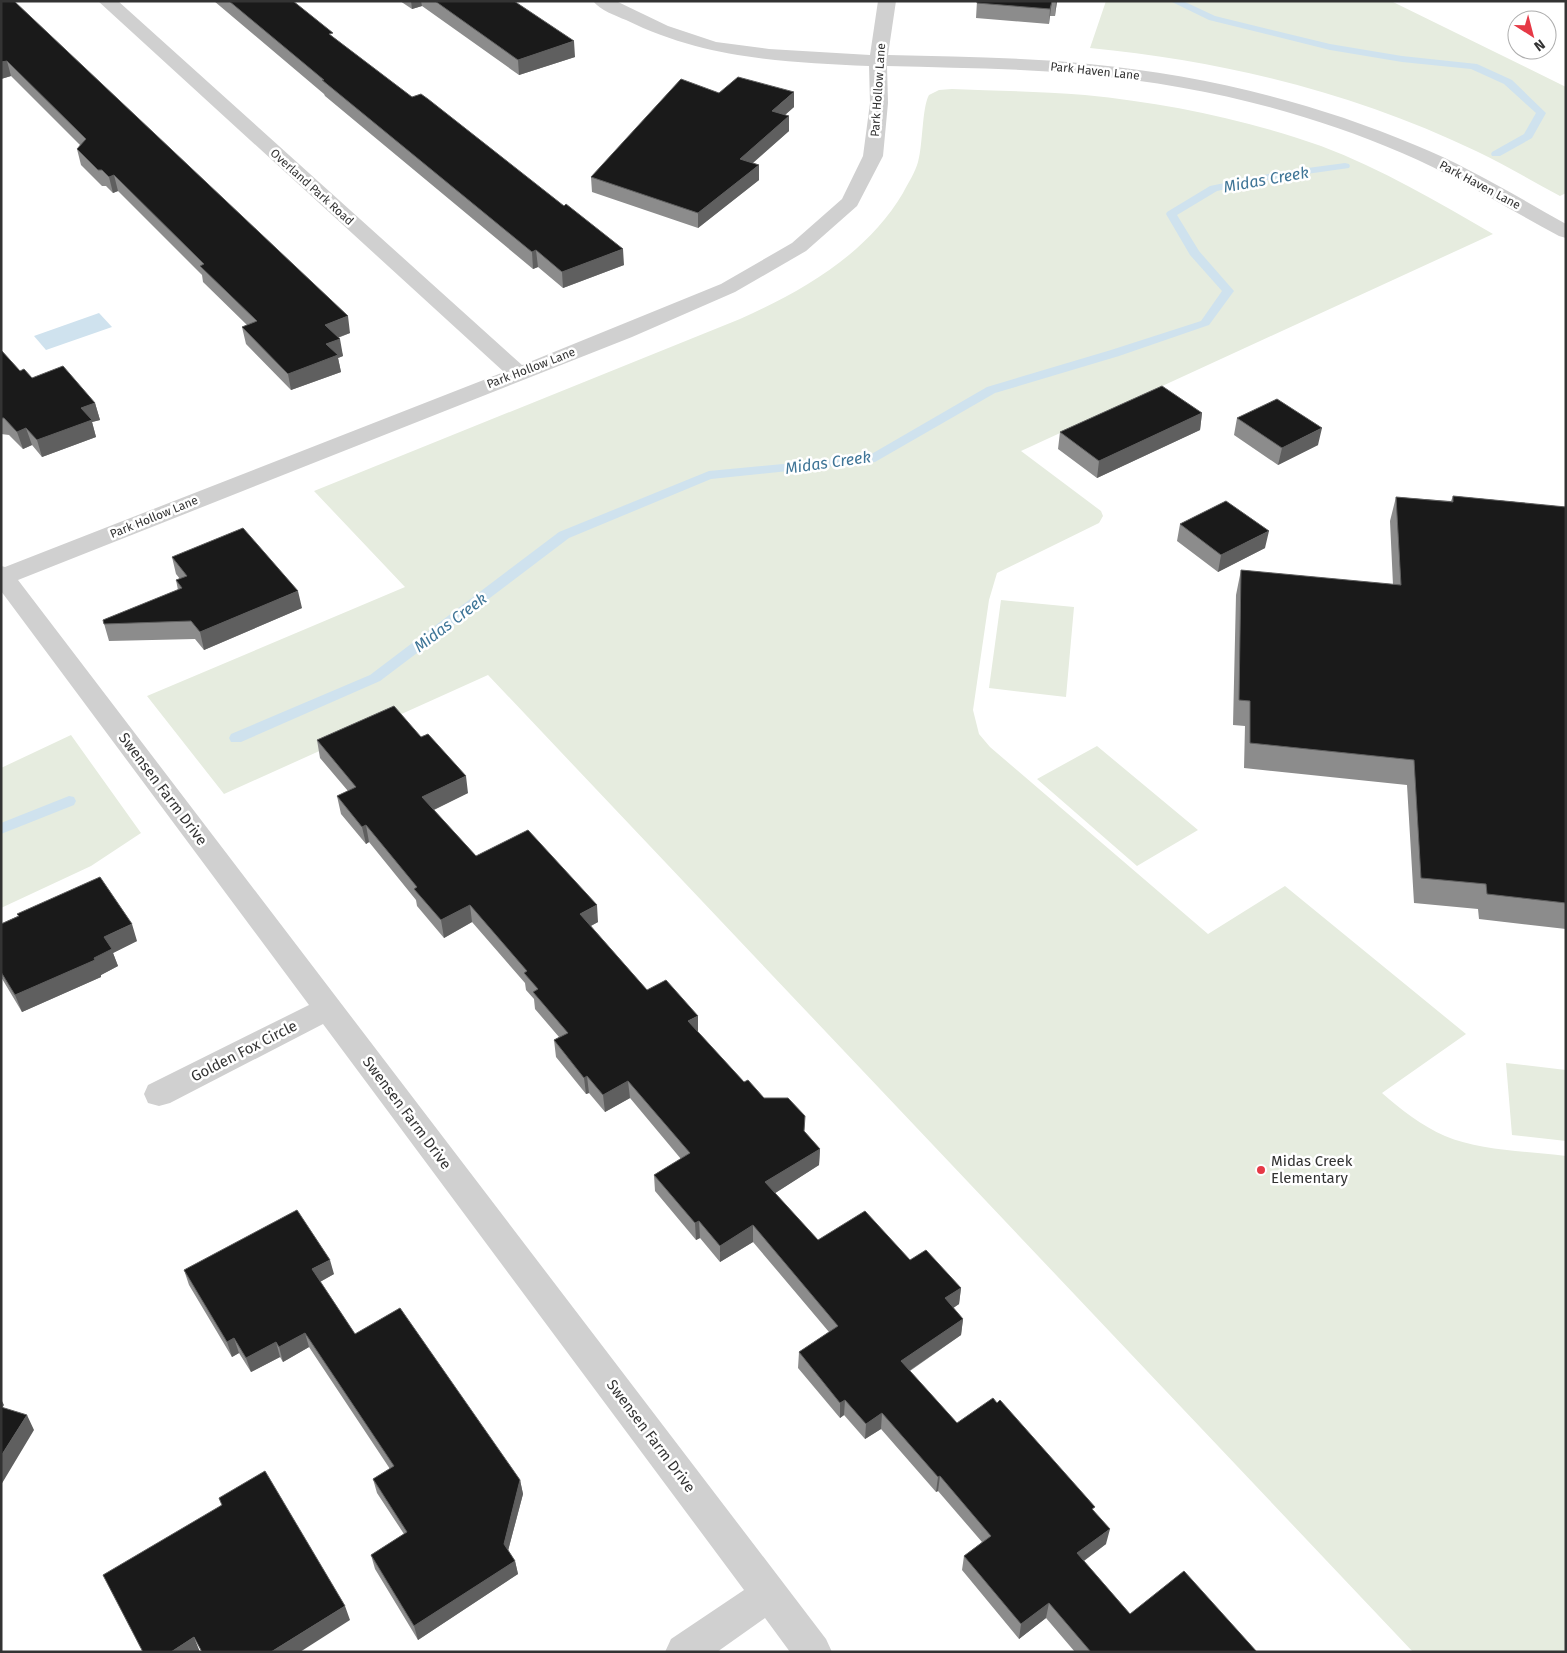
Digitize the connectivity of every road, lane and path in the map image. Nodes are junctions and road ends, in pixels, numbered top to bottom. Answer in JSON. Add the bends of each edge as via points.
{"nodes":[{"id":1,"x":107,"y":1,"type":"edge"},
{"id":2,"x":602,"y":1,"type":"edge"},
{"id":3,"x":887,"y":1,"type":"edge"},
{"id":4,"x":878,"y":62,"type":"junction"},
{"id":5,"x":1566,"y":232,"type":"edge"},
{"id":6,"x":518,"y":373,"type":"junction"},
{"id":7,"x":2,"y":576,"type":"edge"},
{"id":8,"x":329,"y":1008,"type":"junction"},
{"id":9,"x":159,"y":1094,"type":"dead end"},
{"id":10,"x":769,"y":1594,"type":"junction"},
{"id":11,"x":684,"y":1652,"type":"edge"},
{"id":12,"x":813,"y":1652,"type":"edge"}],
"edges":[{"from":1,"to":6,"type":"street","name":"Overland Park Road"},
{"from":2,"to":4,"type":"street","name":"Park Haven Lane","via":[[634,19],[700,43],[754,52]]},
{"from":3,"to":4,"type":"street","name":"Park Hollow Lane"},
{"from":4,"to":5,"type":"street","name":"Park Haven Lane","via":[[1070,67],[1132,74],[1238,93],[1294,107],[1412,150]]},
{"from":4,"to":6,"type":"street","name":"Park Hollow Lane","via":[[879,104],[873,156],[850,202],[799,247],[728,288]]},
{"from":6,"to":7,"type":"street","name":"Park Hollow Lane"},
{"from":7,"to":8,"type":"street","name":"Swensen Farm Drive"},
{"from":8,"to":9,"type":"street","name":"Golden Fox Circle"},
{"from":8,"to":10,"type":"street","name":"Swensen Farm Drive"},
{"from":10,"to":11,"type":"street"},
{"from":10,"to":12,"type":"street","name":"Swensen Farm Drive"}]}
